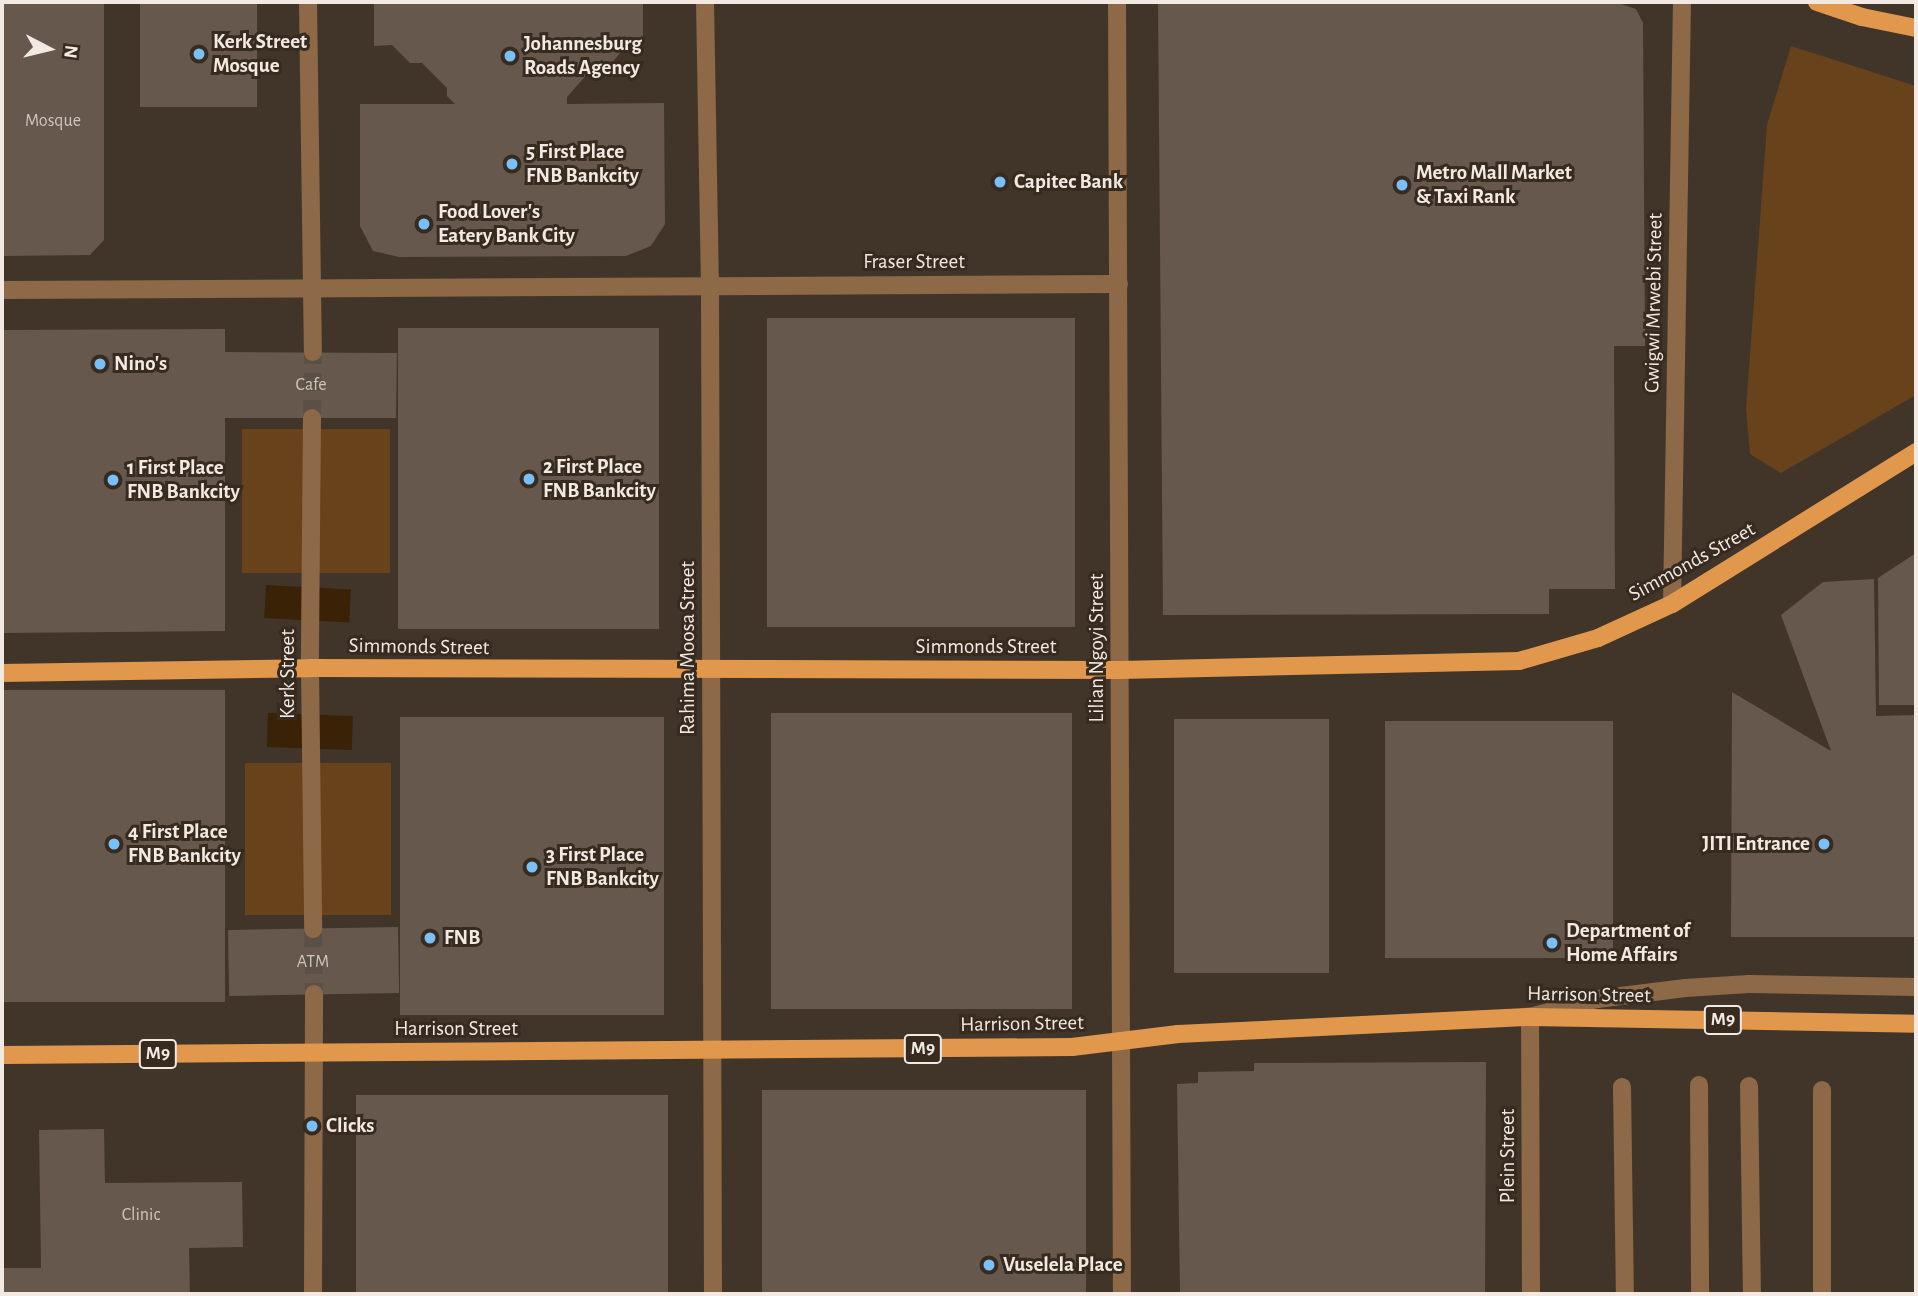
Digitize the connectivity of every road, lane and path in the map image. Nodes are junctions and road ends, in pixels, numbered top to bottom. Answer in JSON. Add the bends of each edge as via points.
{"nodes":[{"id":1,"x":308,"y":2,"type":"edge"},
{"id":2,"x":705,"y":2,"type":"edge"},
{"id":3,"x":1117,"y":2,"type":"edge"},
{"id":4,"x":1682,"y":2,"type":"edge"},
{"id":5,"x":1817,"y":2,"type":"edge"},
{"id":6,"x":1862,"y":17,"type":"junction"},
{"id":7,"x":1916,"y":28,"type":"edge"},
{"id":8,"x":1916,"y":41,"type":"edge"},
{"id":9,"x":1119,"y":284,"type":"junction"},
{"id":10,"x":710,"y":286,"type":"junction"},
{"id":11,"x":313,"y":287,"type":"junction"},
{"id":12,"x":2,"y":290,"type":"edge"},
{"id":13,"x":313,"y":352,"type":"tunnel mouth"},
{"id":14,"x":312,"y":418,"type":"tunnel mouth"},
{"id":15,"x":1916,"y":452,"type":"edge"},
{"id":16,"x":1672,"y":604,"type":"junction"},
{"id":17,"x":310,"y":668,"type":"junction"},
{"id":18,"x":1120,"y":670,"type":"junction"},
{"id":19,"x":711,"y":671,"type":"junction"},
{"id":20,"x":2,"y":673,"type":"edge"},
{"id":21,"x":313,"y":929,"type":"tunnel mouth"},
{"id":22,"x":1916,"y":987,"type":"edge"},
{"id":23,"x":314,"y":994,"type":"tunnel mouth"},
{"id":24,"x":1530,"y":1017,"type":"junction"},
{"id":25,"x":1916,"y":1024,"type":"edge"},
{"id":26,"x":1121,"y":1042,"type":"junction"},
{"id":27,"x":713,"y":1050,"type":"junction"},
{"id":28,"x":315,"y":1052,"type":"junction"},
{"id":29,"x":2,"y":1055,"type":"edge"},
{"id":30,"x":1699,"y":1085,"type":"dead end"},
{"id":31,"x":1749,"y":1086,"type":"dead end"},
{"id":32,"x":1622,"y":1087,"type":"dead end"},
{"id":33,"x":1822,"y":1090,"type":"dead end"},
{"id":34,"x":313,"y":1294,"type":"edge"},
{"id":35,"x":713,"y":1294,"type":"edge"},
{"id":36,"x":1122,"y":1294,"type":"edge"},
{"id":37,"x":1531,"y":1294,"type":"edge"},
{"id":38,"x":1625,"y":1294,"type":"edge"},
{"id":39,"x":1700,"y":1294,"type":"edge"},
{"id":40,"x":1752,"y":1294,"type":"edge"},
{"id":41,"x":1822,"y":1294,"type":"edge"}],
"edges":[{"from":1,"to":11,"type":"street"},
{"from":2,"to":10,"type":"street","name":"Rahima Moosa Street"},
{"from":3,"to":9,"type":"street","name":"Lilian Ngoyi Street"},
{"from":4,"to":16,"type":"street","name":"Gwigwi Mrwebi Street"},
{"from":5,"to":6,"type":"main road"},
{"from":6,"to":7,"type":"main road"},
{"from":6,"to":8,"type":"main road"},
{"from":9,"to":10,"type":"street","name":"Fraser Street"},
{"from":9,"to":18,"type":"street","name":"Lilian Ngoyi Street"},
{"from":10,"to":11,"type":"street","name":"Fraser Street"},
{"from":10,"to":19,"type":"street","name":"Rahima Moosa Street"},
{"from":11,"to":12,"type":"street","name":"Fraser Street"},
{"from":11,"to":13,"type":"street"},
{"from":14,"to":17,"type":"street","name":"Kerk Street"},
{"from":15,"to":16,"type":"main road","name":"Simmonds Street"},
{"from":16,"to":18,"type":"main road","name":"Simmonds Street","via":[[1598,638],[1518,661]]},
{"from":17,"to":19,"type":"main road","name":"Simmonds Street"},
{"from":17,"to":20,"type":"main road","name":"Simmonds Street"},
{"from":17,"to":21,"type":"street","name":"Kerk Street"},
{"from":18,"to":19,"type":"main road","name":"Simmonds Street"},
{"from":18,"to":26,"type":"street","name":"Lilian Ngoyi Street"},
{"from":19,"to":27,"type":"street","name":"Rahima Moosa Street"},
{"from":22,"to":24,"type":"street","via":[[1685,988],[1597,999]]},
{"from":23,"to":28,"type":"street"},
{"from":24,"to":25,"type":"main road","name":"Harrison Street","number":"M9"},
{"from":24,"to":26,"type":"main road","name":"Harrison Street","number":"M9","via":[[1178,1034]]},
{"from":24,"to":37,"type":"street","name":"Plein Street"},
{"from":26,"to":27,"type":"main road","name":"Harrison Street","number":"M9","via":[[1072,1047]]},
{"from":26,"to":36,"type":"street","name":"Lilian Ngoyi Street"},
{"from":27,"to":28,"type":"main road","name":"Harrison Street","number":"M9"},
{"from":27,"to":35,"type":"street","name":"Rahima Moosa Street"},
{"from":28,"to":29,"type":"main road","name":"Harrison Street","number":"M9"},
{"from":28,"to":34,"type":"street"},
{"from":30,"to":39,"type":"street"},
{"from":31,"to":40,"type":"street"},
{"from":32,"to":38,"type":"street"},
{"from":33,"to":41,"type":"street"}]}
